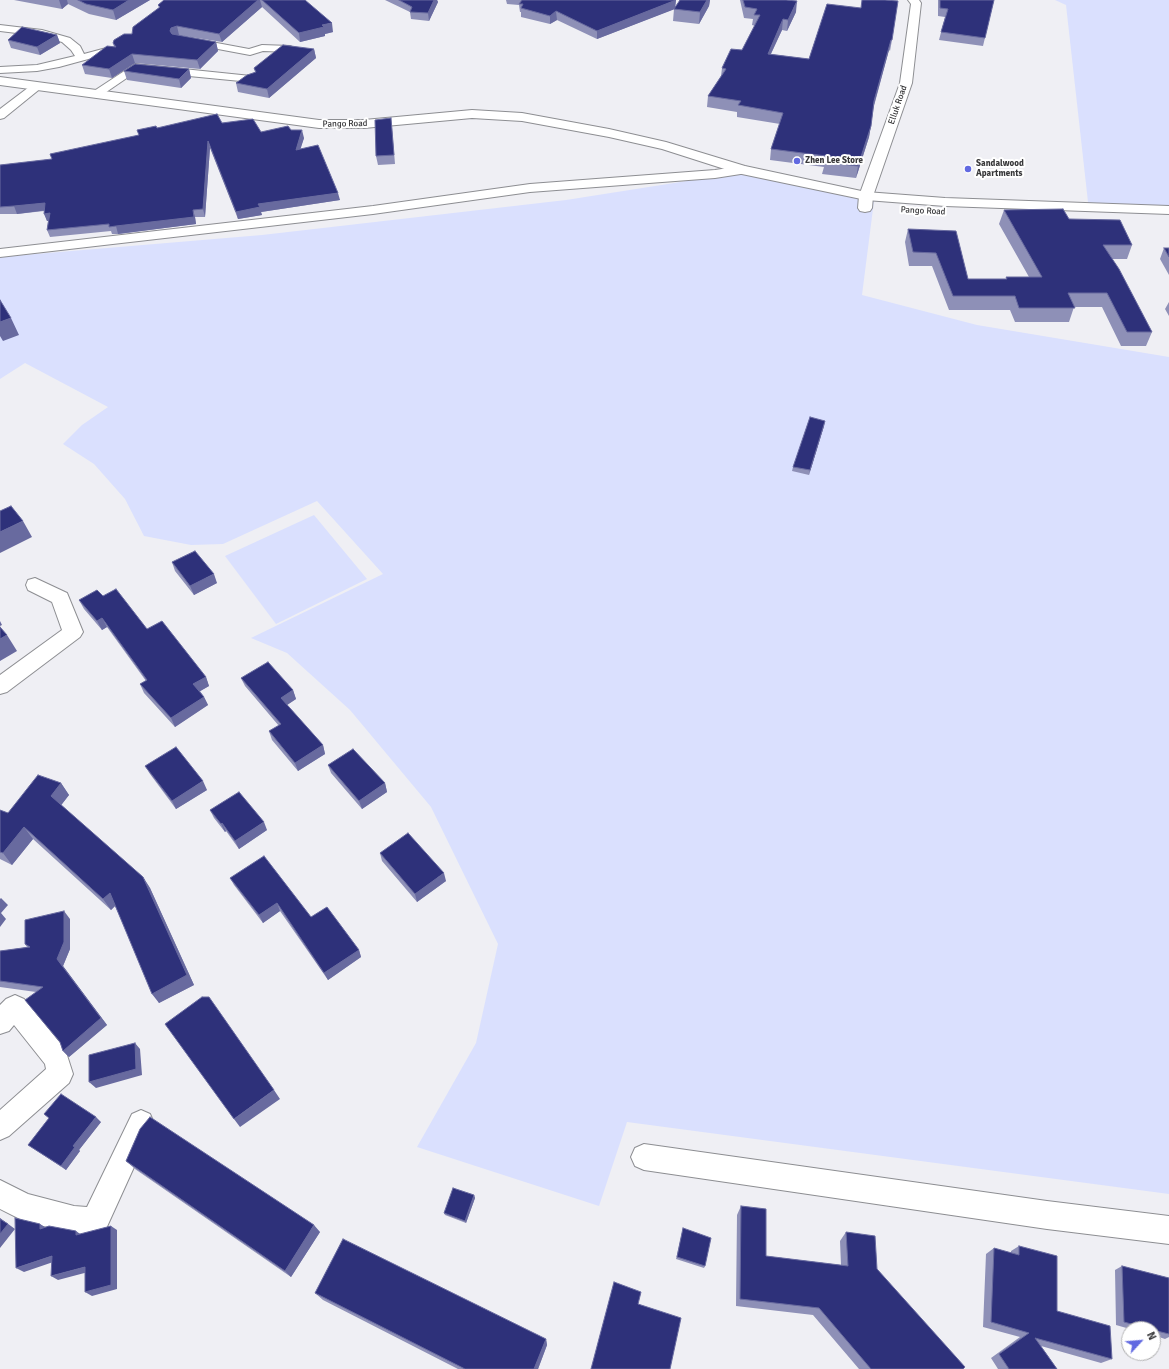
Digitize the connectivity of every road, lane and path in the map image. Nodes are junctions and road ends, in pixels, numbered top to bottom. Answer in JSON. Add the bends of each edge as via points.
{"nodes":[{"id":1,"x":913,"y":0,"type":"edge"},
{"id":2,"x":0,"y":28,"type":"edge"},
{"id":3,"x":179,"y":40,"type":"edge"},
{"id":4,"x":290,"y":49,"type":"edge"},
{"id":5,"x":110,"y":50,"type":"edge"},
{"id":6,"x":250,"y":52,"type":"junction"},
{"id":7,"x":81,"y":58,"type":"junction"},
{"id":8,"x":0,"y":70,"type":"edge"},
{"id":9,"x":226,"y":76,"type":"junction"},
{"id":10,"x":251,"y":79,"type":"edge"},
{"id":11,"x":0,"y":81,"type":"edge"},
{"id":12,"x":37,"y":86,"type":"junction"},
{"id":13,"x":95,"y":95,"type":"junction"},
{"id":14,"x":0,"y":115,"type":"edge"},
{"id":15,"x":689,"y":154,"type":"junction"},
{"id":16,"x":742,"y":170,"type":"junction"},
{"id":17,"x":715,"y":174,"type":"junction"},
{"id":18,"x":866,"y":202,"type":"junction"},
{"id":19,"x":1169,"y":210,"type":"edge"},
{"id":20,"x":1169,"y":221,"type":"edge"},
{"id":21,"x":0,"y":253,"type":"edge"},
{"id":22,"x":35,"y":585,"type":"dead end"},
{"id":23,"x":0,"y":686,"type":"edge"},
{"id":24,"x":0,"y":1022,"type":"edge"},
{"id":25,"x":141,"y":1123,"type":"dead end"},
{"id":26,"x":0,"y":1127,"type":"edge"},
{"id":27,"x":644,"y":1157,"type":"dead end"},
{"id":28,"x":0,"y":1194,"type":"edge"},
{"id":29,"x":1169,"y":1230,"type":"edge"}],
"edges":[{"from":1,"to":18,"type":"street","name":"Elluk Road","via":[[916,3],[906,83]]},
{"from":2,"to":7,"type":"street","via":[[42,33],[66,40],[76,48]]},
{"from":3,"to":6,"type":"street"},
{"from":4,"to":6,"type":"street","via":[[262,48]]},
{"from":5,"to":7,"type":"street"},
{"from":6,"to":9,"type":"street"},
{"from":7,"to":8,"type":"street","via":[[37,68]]},
{"from":9,"to":10,"type":"street"},
{"from":9,"to":13,"type":"street","via":[[135,67]]},
{"from":11,"to":12,"type":"street","name":"Pango Road"},
{"from":12,"to":13,"type":"street","name":"Pango Road"},
{"from":12,"to":14,"type":"street"},
{"from":13,"to":15,"type":"street","name":"Pango Road","via":[[319,124],[364,124],[472,114],[522,117],[609,133]]},
{"from":15,"to":16,"type":"street","name":"Pango Road"},
{"from":15,"to":17,"type":"street","name":"Pango Road","via":[[697,168]]},
{"from":16,"to":17,"type":"street"},
{"from":16,"to":18,"type":"street","name":"Pango Road"},
{"from":17,"to":18,"type":"street","name":"Pango Road"},
{"from":17,"to":21,"type":"street","via":[[530,188],[373,210]]},
{"from":18,"to":19,"type":"street","name":"Pango Road","via":[[945,202]]},
{"from":18,"to":20,"type":"street","name":"Pango Road"},
{"from":22,"to":23,"type":"street","via":[[60,598],[73,632]]},
{"from":24,"to":26,"type":"street","via":[[15,1007],[56,1058],[60,1074]]},
{"from":25,"to":28,"type":"street","via":[[95,1221],[74,1220],[24,1208]]},
{"from":27,"to":29,"type":"street"}]}
